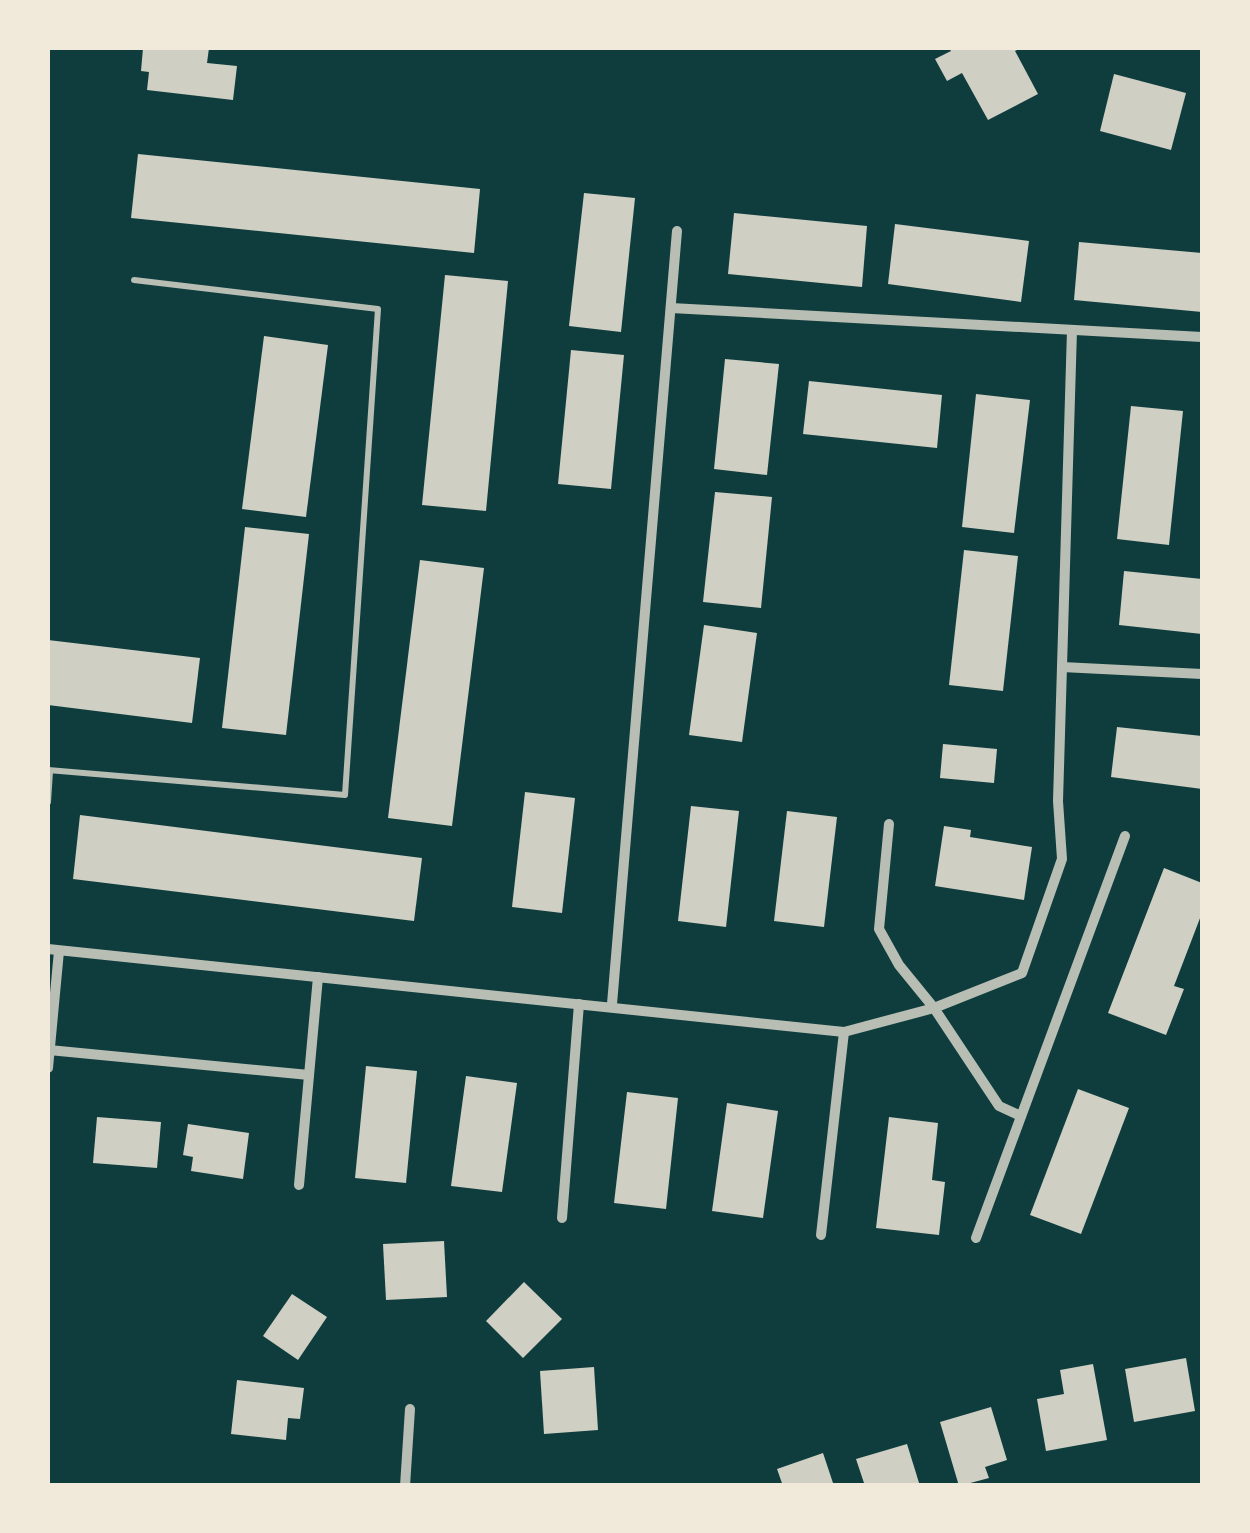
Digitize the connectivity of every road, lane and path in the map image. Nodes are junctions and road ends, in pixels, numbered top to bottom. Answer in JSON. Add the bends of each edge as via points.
{"nodes":[{"id":1,"x":677,"y":231,"type":"dead end"},
{"id":2,"x":134,"y":280,"type":"dead end"},
{"id":3,"x":671,"y":308,"type":"junction"},
{"id":4,"x":1072,"y":330,"type":"junction"},
{"id":5,"x":1202,"y":337,"type":"edge"},
{"id":6,"x":1062,"y":668,"type":"junction"},
{"id":7,"x":1202,"y":674,"type":"edge"},
{"id":8,"x":49,"y":771,"type":"edge"},
{"id":9,"x":48,"y":802,"type":"edge"},
{"id":10,"x":888,"y":824,"type":"dead end"},
{"id":11,"x":1124,"y":836,"type":"dead end"},
{"id":12,"x":53,"y":950,"type":"edge"},
{"id":13,"x":318,"y":978,"type":"junction"},
{"id":14,"x":579,"y":1004,"type":"junction"},
{"id":15,"x":612,"y":1004,"type":"junction"},
{"id":16,"x":934,"y":1008,"type":"junction"},
{"id":17,"x":844,"y":1032,"type":"junction"},
{"id":18,"x":49,"y":1050,"type":"edge"},
{"id":19,"x":48,"y":1068,"type":"edge"},
{"id":20,"x":309,"y":1075,"type":"junction"},
{"id":21,"x":1021,"y":1116,"type":"junction"},
{"id":22,"x":300,"y":1185,"type":"dead end"},
{"id":23,"x":562,"y":1218,"type":"dead end"},
{"id":24,"x":821,"y":1235,"type":"dead end"},
{"id":25,"x":976,"y":1238,"type":"dead end"},
{"id":26,"x":410,"y":1409,"type":"dead end"},
{"id":27,"x":405,"y":1486,"type":"edge"}],
"edges":[{"from":1,"to":3,"type":"street"},
{"from":2,"to":8,"type":"lane","via":[[378,309],[346,795]]},
{"from":3,"to":4,"type":"street"},
{"from":3,"to":15,"type":"street"},
{"from":4,"to":5,"type":"street"},
{"from":4,"to":6,"type":"street"},
{"from":6,"to":7,"type":"street"},
{"from":6,"to":16,"type":"street","via":[[1062,859],[1022,973]]},
{"from":8,"to":9,"type":"lane"},
{"from":10,"to":16,"type":"street","via":[[880,928]]},
{"from":11,"to":21,"type":"street"},
{"from":12,"to":13,"type":"street"},
{"from":12,"to":18,"type":"street"},
{"from":13,"to":14,"type":"street"},
{"from":13,"to":20,"type":"street"},
{"from":14,"to":15,"type":"street"},
{"from":14,"to":23,"type":"street"},
{"from":15,"to":17,"type":"street"},
{"from":16,"to":17,"type":"street"},
{"from":16,"to":21,"type":"street","via":[[999,1106]]},
{"from":17,"to":24,"type":"street"},
{"from":18,"to":19,"type":"street"},
{"from":18,"to":20,"type":"street"},
{"from":20,"to":22,"type":"street"},
{"from":21,"to":25,"type":"street"},
{"from":26,"to":27,"type":"street"}]}
